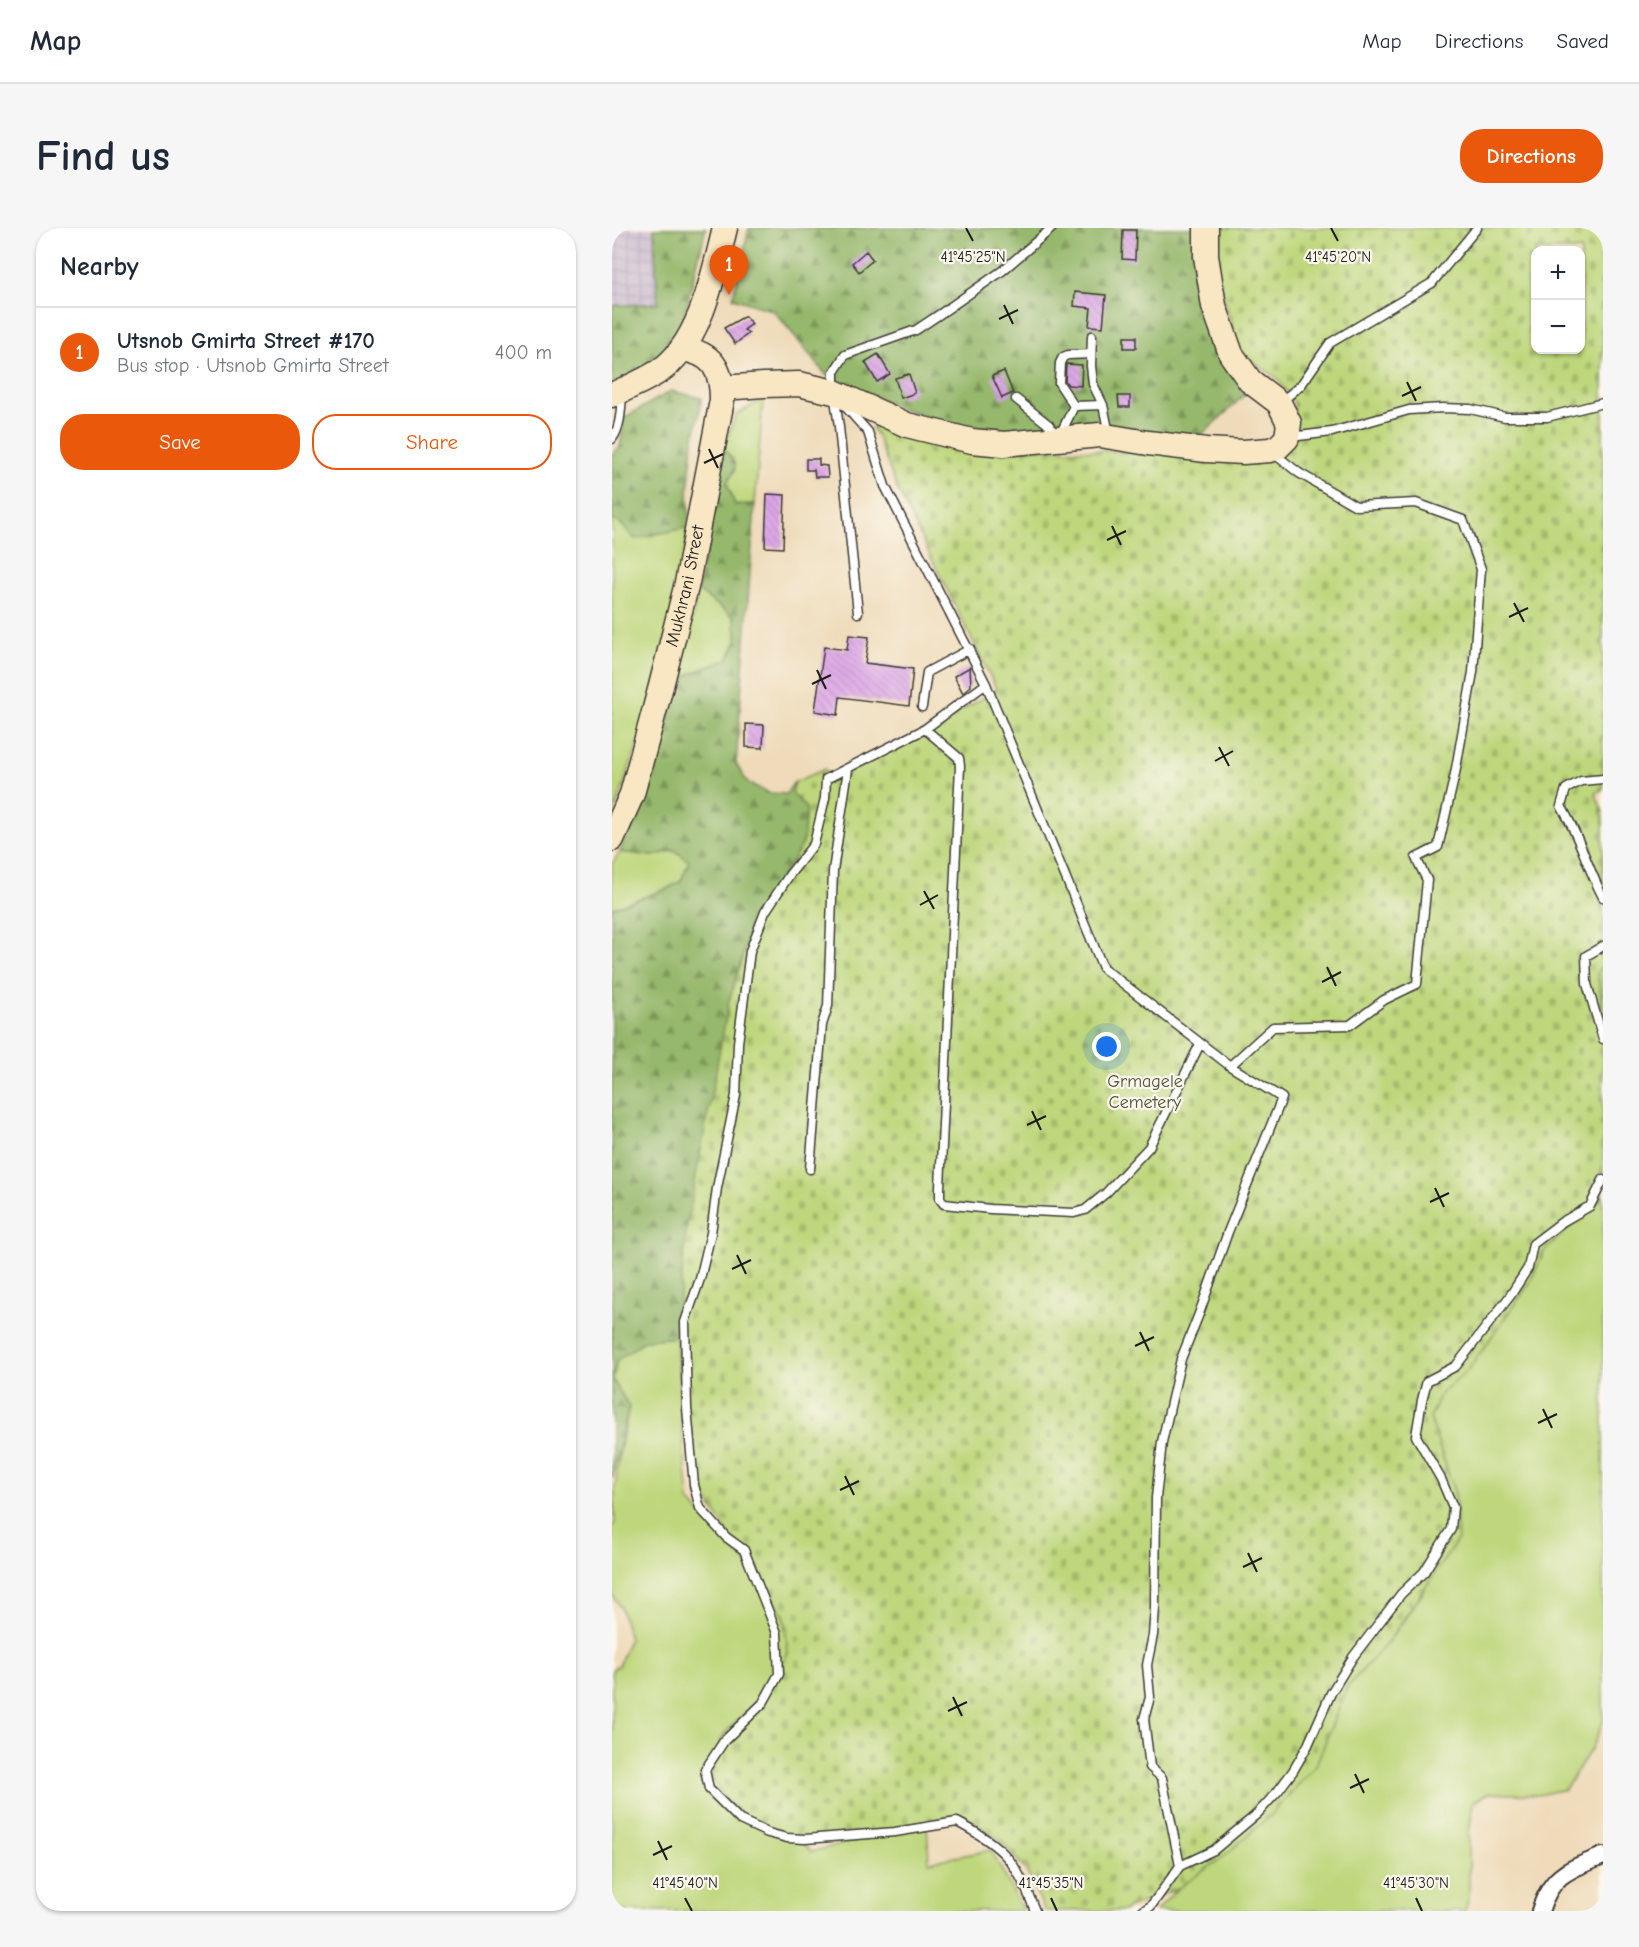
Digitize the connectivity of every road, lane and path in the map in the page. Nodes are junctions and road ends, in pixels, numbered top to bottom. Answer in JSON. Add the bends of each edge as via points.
{"nodes":[{"id":1,"x":726,"y":228,"type":"edge"},
{"id":2,"x":1052,"y":228,"type":"edge"},
{"id":3,"x":1206,"y":228,"type":"edge"},
{"id":4,"x":1477,"y":228,"type":"edge"},
{"id":5,"x":1092,"y":336,"type":"dead end"},
{"id":6,"x":682,"y":349,"type":"junction"},
{"id":7,"x":1091,"y":354,"type":"junction"},
{"id":8,"x":722,"y":388,"type":"junction"},
{"id":9,"x":617,"y":392,"type":"edge"},
{"id":10,"x":834,"y":392,"type":"junction"},
{"id":11,"x":1016,"y":399,"type":"dead end"},
{"id":12,"x":1603,"y":403,"type":"edge"},
{"id":13,"x":1279,"y":404,"type":"junction"},
{"id":14,"x":1103,"y":405,"type":"junction"},
{"id":15,"x":1074,"y":406,"type":"junction"},
{"id":16,"x":1110,"y":437,"type":"junction"},
{"id":17,"x":612,"y":439,"type":"edge"},
{"id":18,"x":1058,"y":439,"type":"junction"},
{"id":19,"x":1278,"y":444,"type":"junction"},
{"id":20,"x":858,"y":614,"type":"dead end"},
{"id":21,"x":970,"y":649,"type":"junction"},
{"id":22,"x":986,"y":684,"type":"junction"},
{"id":23,"x":922,"y":707,"type":"dead end"},
{"id":24,"x":925,"y":729,"type":"junction"},
{"id":25,"x":848,"y":769,"type":"junction"},
{"id":26,"x":1603,"y":779,"type":"edge"},
{"id":27,"x":612,"y":838,"type":"edge"},
{"id":28,"x":1603,"y":897,"type":"edge"},
{"id":29,"x":1603,"y":946,"type":"edge"},
{"id":30,"x":1603,"y":1039,"type":"edge"},
{"id":31,"x":1200,"y":1044,"type":"junction"},
{"id":32,"x":1230,"y":1066,"type":"junction"},
{"id":33,"x":810,"y":1169,"type":"dead end"},
{"id":34,"x":1603,"y":1180,"type":"edge"},
{"id":35,"x":1603,"y":1856,"type":"edge"},
{"id":36,"x":1180,"y":1866,"type":"junction"},
{"id":37,"x":1035,"y":1911,"type":"edge"},
{"id":38,"x":1143,"y":1911,"type":"edge"},
{"id":39,"x":1540,"y":1911,"type":"edge"}],
"edges":[{"from":1,"to":6,"type":"street","via":[[702,308]]},
{"from":2,"to":10,"type":"lane","via":[[1002,271],[916,330],[845,355],[834,372]]},
{"from":3,"to":13,"type":"street","via":[[1214,306],[1231,354],[1250,381]]},
{"from":4,"to":13,"type":"lane","via":[[1432,283],[1330,344],[1300,385]]},
{"from":5,"to":7,"type":"lane"},
{"from":6,"to":8,"type":"street","name":"Mukhrani Street","via":[[695,351],[712,362]]},
{"from":6,"to":9,"type":"street","via":[[660,371]]},
{"from":7,"to":14,"type":"lane","via":[[1093,384]]},
{"from":7,"to":15,"type":"lane","via":[[1068,355],[1060,363],[1059,383]]},
{"from":8,"to":10,"type":"street","via":[[799,384]]},
{"from":8,"to":27,"type":"street","name":"Mukhrani Street","via":[[684,595],[632,794]]},
{"from":9,"to":17,"type":"lane","via":[[620,417]]},
{"from":10,"to":18,"type":"street","via":[[907,425],[972,441],[1004,444]]},
{"from":10,"to":20,"type":"lane"},
{"from":10,"to":21,"type":"lane","via":[[868,432],[885,486]]},
{"from":11,"to":18,"type":"lane","via":[[1049,425]]},
{"from":12,"to":19,"type":"lane","via":[[1547,417],[1505,417],[1443,408],[1410,410],[1332,432],[1300,434]]},
{"from":13,"to":19,"type":"street","via":[[1289,423]]},
{"from":14,"to":15,"type":"lane"},
{"from":14,"to":16,"type":"lane"},
{"from":15,"to":18,"type":"lane"},
{"from":16,"to":18,"type":"street"},
{"from":16,"to":19,"type":"street","via":[[1243,453]]},
{"from":19,"to":32,"type":"lane","via":[[1299,473],[1356,506],[1416,503],[1463,520],[1481,569],[1473,672],[1450,795],[1438,847],[1416,858],[1427,880],[1417,984],[1384,1000],[1350,1025],[1273,1027]]},
{"from":21,"to":22,"type":"lane"},
{"from":21,"to":23,"type":"lane","via":[[927,672]]},
{"from":22,"to":24,"type":"lane"},
{"from":22,"to":31,"type":"lane","via":[[1104,968]]},
{"from":24,"to":25,"type":"lane"},
{"from":24,"to":31,"type":"lane","via":[[959,758],[960,766],[939,1187],[944,1204],[1074,1213],[1085,1210],[1149,1147]]},
{"from":25,"to":33,"type":"lane","via":[[833,872],[828,1006],[822,1025]]},
{"from":25,"to":37,"type":"lane","via":[[826,779],[814,844],[765,912],[750,951],[738,1043],[736,1095],[711,1233],[685,1322],[687,1408],[700,1508],[726,1537],[744,1550],[777,1633],[778,1674],[763,1703],[724,1741],[705,1770],[709,1789],[740,1820],[787,1838],[895,1832],[957,1822],[996,1845],[1018,1870]]},
{"from":26,"to":28,"type":"lane","via":[[1581,781],[1566,789],[1561,807],[1583,847]]},
{"from":29,"to":30,"type":"lane","via":[[1586,956],[1587,984]]},
{"from":31,"to":32,"type":"lane"},
{"from":32,"to":36,"type":"lane","via":[[1282,1098],[1181,1359],[1162,1442],[1156,1498],[1153,1635],[1147,1665],[1150,1697],[1144,1719],[1150,1767],[1162,1778]]},
{"from":34,"to":36,"type":"lane","via":[[1590,1206],[1533,1244],[1528,1268],[1456,1366],[1427,1381],[1416,1437],[1453,1507],[1451,1529],[1424,1572],[1401,1594],[1353,1657],[1331,1693],[1308,1745],[1278,1791],[1214,1850]]},
{"from":35,"to":39,"type":"street","via":[[1570,1870],[1550,1885]]},
{"from":36,"to":38,"type":"lane","via":[[1151,1906]]}]}
